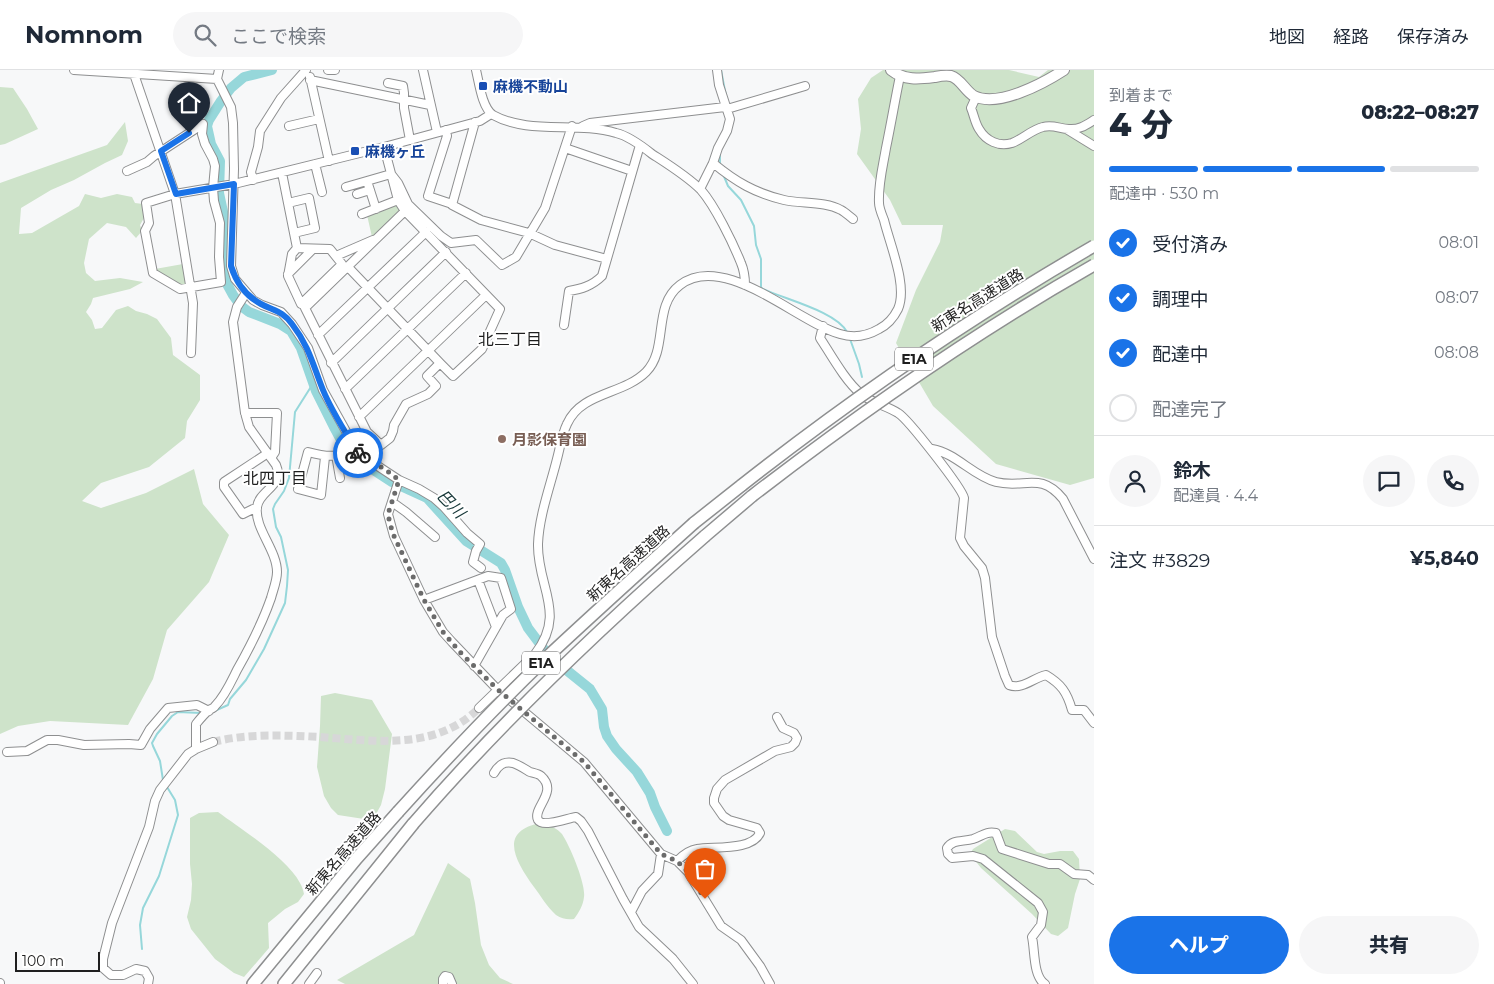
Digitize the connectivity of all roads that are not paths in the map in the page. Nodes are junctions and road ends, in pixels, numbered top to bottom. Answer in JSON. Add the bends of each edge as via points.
{"nodes":[{"id":1,"x":74,"y":70,"type":"edge"},
{"id":2,"x":219,"y":70,"type":"edge"},
{"id":3,"x":307,"y":70,"type":"edge"},
{"id":4,"x":328,"y":70,"type":"edge"},
{"id":5,"x":335,"y":70,"type":"edge"},
{"id":6,"x":423,"y":70,"type":"edge"},
{"id":7,"x":476,"y":70,"type":"edge"},
{"id":8,"x":717,"y":70,"type":"edge"},
{"id":9,"x":1064,"y":70,"type":"edge"},
{"id":10,"x":896,"y":73,"type":"edge"},
{"id":11,"x":134,"y":74,"type":"junction"},
{"id":12,"x":217,"y":79,"type":"junction"},
{"id":13,"x":310,"y":80,"type":"junction"},
{"id":14,"x":388,"y":83,"type":"dead end"},
{"id":15,"x":805,"y":86,"type":"dead end"},
{"id":16,"x":976,"y":97,"type":"junction"},
{"id":17,"x":404,"y":100,"type":"junction"},
{"id":18,"x":430,"y":105,"type":"junction"},
{"id":19,"x":729,"y":108,"type":"junction"},
{"id":20,"x":491,"y":114,"type":"junction"},
{"id":21,"x":319,"y":119,"type":"junction"},
{"id":22,"x":1094,"y":120,"type":"edge"},
{"id":23,"x":475,"y":122,"type":"junction"},
{"id":24,"x":289,"y":126,"type":"dead end"},
{"id":25,"x":572,"y":126,"type":"junction"},
{"id":26,"x":581,"y":127,"type":"junction"},
{"id":27,"x":1068,"y":129,"type":"junction"},
{"id":28,"x":446,"y":130,"type":"junction"},
{"id":29,"x":437,"y":132,"type":"junction"},
{"id":30,"x":410,"y":140,"type":"junction"},
{"id":31,"x":640,"y":145,"type":"junction"},
{"id":32,"x":1094,"y":146,"type":"edge"},
{"id":33,"x":384,"y":147,"type":"junction"},
{"id":34,"x":565,"y":148,"type":"junction"},
{"id":35,"x":161,"y":151,"type":"junction"},
{"id":36,"x":329,"y":161,"type":"junction"},
{"id":37,"x":713,"y":163,"type":"junction"},
{"id":38,"x":315,"y":164,"type":"junction"},
{"id":39,"x":127,"y":170,"type":"dead end"},
{"id":40,"x":632,"y":171,"type":"junction"},
{"id":41,"x":282,"y":172,"type":"junction"},
{"id":42,"x":391,"y":174,"type":"junction"},
{"id":43,"x":252,"y":180,"type":"junction"},
{"id":44,"x":234,"y":184,"type":"junction"},
{"id":45,"x":346,"y":187,"type":"dead end"},
{"id":46,"x":213,"y":188,"type":"junction"},
{"id":47,"x":700,"y":189,"type":"junction"},
{"id":48,"x":322,"y":192,"type":"dead end"},
{"id":49,"x":176,"y":194,"type":"junction"},
{"id":50,"x":357,"y":194,"type":"dead end"},
{"id":51,"x":398,"y":200,"type":"junction"},
{"id":52,"x":288,"y":203,"type":"junction"},
{"id":53,"x":452,"y":204,"type":"junction"},
{"id":54,"x":376,"y":209,"type":"junction"},
{"id":55,"x":405,"y":211,"type":"junction"},
{"id":56,"x":362,"y":214,"type":"dead end"},
{"id":57,"x":853,"y":219,"type":"dead end"},
{"id":58,"x":426,"y":232,"type":"junction"},
{"id":59,"x":294,"y":233,"type":"junction"},
{"id":60,"x":529,"y":233,"type":"junction"},
{"id":61,"x":377,"y":238,"type":"junction"},
{"id":62,"x":1094,"y":246,"type":"edge"},
{"id":63,"x":297,"y":248,"type":"junction"},
{"id":64,"x":313,"y":249,"type":"junction"},
{"id":65,"x":446,"y":252,"type":"junction"},
{"id":66,"x":336,"y":256,"type":"junction"},
{"id":67,"x":608,"y":259,"type":"junction"},
{"id":68,"x":1094,"y":265,"type":"edge"},
{"id":69,"x":348,"y":267,"type":"junction"},
{"id":70,"x":466,"y":273,"type":"junction"},
{"id":71,"x":288,"y":274,"type":"junction"},
{"id":72,"x":745,"y":285,"type":"junction"},
{"id":73,"x":190,"y":287,"type":"junction"},
{"id":74,"x":368,"y":287,"type":"junction"},
{"id":75,"x":486,"y":295,"type":"junction"},
{"id":76,"x":244,"y":297,"type":"junction"},
{"id":77,"x":388,"y":308,"type":"junction"},
{"id":78,"x":564,"y":325,"type":"dead end"},
{"id":79,"x":823,"y":326,"type":"junction"},
{"id":80,"x":408,"y":329,"type":"junction"},
{"id":81,"x":318,"y":335,"type":"junction"},
{"id":82,"x":428,"y":350,"type":"junction"},
{"id":83,"x":191,"y":353,"type":"dead end"},
{"id":84,"x":331,"y":363,"type":"junction"},
{"id":85,"x":440,"y":363,"type":"junction"},
{"id":86,"x":345,"y":389,"type":"junction"},
{"id":87,"x":245,"y":413,"type":"junction"},
{"id":88,"x":359,"y":417,"type":"junction"},
{"id":89,"x":366,"y":432,"type":"junction"},
{"id":90,"x":350,"y":449,"type":"junction"},
{"id":91,"x":932,"y":449,"type":"junction"},
{"id":92,"x":336,"y":455,"type":"junction"},
{"id":93,"x":269,"y":456,"type":"junction"},
{"id":94,"x":325,"y":457,"type":"junction"},
{"id":95,"x":340,"y":478,"type":"dead end"},
{"id":96,"x":398,"y":484,"type":"junction"},
{"id":97,"x":392,"y":502,"type":"junction"},
{"id":98,"x":257,"y":508,"type":"junction"},
{"id":99,"x":435,"y":537,"type":"dead end"},
{"id":100,"x":1094,"y":559,"type":"edge"},
{"id":101,"x":481,"y":568,"type":"dead end"},
{"id":102,"x":478,"y":580,"type":"junction"},
{"id":103,"x":424,"y":600,"type":"junction"},
{"id":104,"x":496,"y":626,"type":"junction"},
{"id":105,"x":474,"y":666,"type":"junction"},
{"id":106,"x":497,"y":689,"type":"junction"},
{"id":107,"x":479,"y":708,"type":"tunnel mouth"},
{"id":108,"x":209,"y":711,"type":"junction"},
{"id":109,"x":777,"y":717,"type":"dead end"},
{"id":110,"x":1094,"y":723,"type":"edge"},
{"id":111,"x":213,"y":742,"type":"tunnel mouth"},
{"id":112,"x":196,"y":748,"type":"junction"},
{"id":113,"x":7,"y":752,"type":"dead end"},
{"id":114,"x":494,"y":773,"type":"dead end"},
{"id":115,"x":661,"y":854,"type":"junction"},
{"id":116,"x":677,"y":861,"type":"junction"},
{"id":117,"x":1094,"y":880,"type":"edge"},
{"id":118,"x":631,"y":912,"type":"junction"},
{"id":119,"x":317,"y":973,"type":"dead end"},
{"id":120,"x":148,"y":984,"type":"edge"},
{"id":121,"x":253,"y":984,"type":"edge"},
{"id":122,"x":284,"y":984,"type":"edge"},
{"id":123,"x":310,"y":984,"type":"edge"},
{"id":124,"x":443,"y":984,"type":"edge"},
{"id":125,"x":452,"y":984,"type":"edge"},
{"id":126,"x":692,"y":984,"type":"edge"},
{"id":127,"x":770,"y":984,"type":"edge"},
{"id":128,"x":1045,"y":984,"type":"edge"}],
"edges":[{"from":1,"to":11,"type":"street"},
{"from":2,"to":12,"type":"street"},
{"from":3,"to":13,"type":"street"},
{"from":3,"to":43,"type":"street","via":[[281,98],[260,131]]},
{"from":4,"to":5,"type":"street"},
{"from":6,"to":18,"type":"street"},
{"from":7,"to":20,"type":"street","via":[[483,100]]},
{"from":8,"to":19,"type":"street","via":[[719,85]]},
{"from":9,"to":16,"type":"main road","via":[[1036,86],[1012,94],[991,99]]},
{"from":10,"to":16,"type":"main road","via":[[906,78],[951,76]]},
{"from":10,"to":79,"type":"street","via":[[879,204],[902,284],[901,301],[885,326],[872,333],[861,336],[840,334]]},
{"from":11,"to":12,"type":"street"},
{"from":11,"to":35,"type":"street"},
{"from":12,"to":44,"type":"street","via":[[231,107]]},
{"from":13,"to":17,"type":"street"},
{"from":13,"to":21,"type":"street"},
{"from":14,"to":17,"type":"street","via":[[403,86]]},
{"from":15,"to":19,"type":"street"},
{"from":16,"to":27,"type":"street","via":[[971,108],[980,130],[992,143],[1012,143],[1043,126]]},
{"from":17,"to":18,"type":"street"},
{"from":17,"to":30,"type":"street"},
{"from":18,"to":29,"type":"street"},
{"from":19,"to":26,"type":"street","via":[[590,123]]},
{"from":19,"to":37,"type":"street","via":[[727,130]]},
{"from":20,"to":23,"type":"street"},
{"from":20,"to":25,"type":"street","via":[[533,126]]},
{"from":21,"to":24,"type":"street"},
{"from":21,"to":36,"type":"street"},
{"from":22,"to":27,"type":"street","via":[[1078,129]]},
{"from":23,"to":28,"type":"street"},
{"from":23,"to":53,"type":"street"},
{"from":25,"to":26,"type":"street"},
{"from":25,"to":34,"type":"street"},
{"from":26,"to":31,"type":"street","via":[[617,133]]},
{"from":27,"to":32,"type":"street"},
{"from":28,"to":29,"type":"street"},
{"from":28,"to":53,"type":"street","via":[[447,136],[428,196]]},
{"from":29,"to":30,"type":"street"},
{"from":30,"to":33,"type":"street"},
{"from":31,"to":40,"type":"street"},
{"from":31,"to":47,"type":"street"},
{"from":33,"to":36,"type":"street"},
{"from":33,"to":42,"type":"street"},
{"from":34,"to":40,"type":"street"},
{"from":34,"to":60,"type":"street","via":[[545,208]]},
{"from":35,"to":39,"type":"street","via":[[147,162]]},
{"from":35,"to":46,"type":"street","via":[[203,124],[202,134],[215,166]]},
{"from":35,"to":49,"type":"street"},
{"from":36,"to":38,"type":"street"},
{"from":37,"to":47,"type":"street"},
{"from":37,"to":57,"type":"street","via":[[748,189],[785,200],[827,205],[840,209]]},
{"from":38,"to":41,"type":"street"},
{"from":38,"to":48,"type":"street"},
{"from":40,"to":67,"type":"street"},
{"from":41,"to":43,"type":"street"},
{"from":41,"to":52,"type":"street"},
{"from":42,"to":45,"type":"street"},
{"from":42,"to":51,"type":"street"},
{"from":42,"to":60,"type":"street","via":[[408,204],[441,236],[451,243],[476,240],[502,265],[516,257]]},
{"from":43,"to":44,"type":"street"},
{"from":44,"to":46,"type":"street"},
{"from":44,"to":76,"type":"street","via":[[231,266]]},
{"from":46,"to":49,"type":"street"},
{"from":46,"to":73,"type":"street","via":[[220,223],[221,282]]},
{"from":47,"to":72,"type":"street","via":[[742,263]]},
{"from":49,"to":73,"type":"street"},
{"from":49,"to":73,"type":"street","via":[[146,203],[149,223],[145,231],[153,272],[180,289]]},
{"from":50,"to":54,"type":"street","via":[[369,187]]},
{"from":51,"to":54,"type":"street"},
{"from":51,"to":55,"type":"street"},
{"from":52,"to":59,"type":"street"},
{"from":52,"to":59,"type":"street","via":[[309,198],[315,228]]},
{"from":53,"to":60,"type":"street","via":[[481,220]]},
{"from":54,"to":56,"type":"street"},
{"from":55,"to":58,"type":"street"},
{"from":55,"to":61,"type":"street"},
{"from":58,"to":65,"type":"street"},
{"from":58,"to":74,"type":"street"},
{"from":59,"to":63,"type":"street"},
{"from":60,"to":67,"type":"street"},
{"from":61,"to":66,"type":"street"},
{"from":61,"to":69,"type":"street"},
{"from":62,"to":121,"type":"highway","name":"新東名高速道路","number":"E1A","bridge":true,"via":[[985,312],[858,398],[742,485],[646,566],[544,660],[440,766],[345,872]]},
{"from":63,"to":64,"type":"street"},
{"from":63,"to":71,"type":"street","via":[[292,254]]},
{"from":64,"to":66,"type":"street","via":[[330,249]]},
{"from":64,"to":71,"type":"street"},
{"from":65,"to":70,"type":"street"},
{"from":65,"to":77,"type":"street"},
{"from":66,"to":71,"type":"street","via":[[342,264],[301,304]]},
{"from":67,"to":78,"type":"street","via":[[598,280],[582,289],[569,291]]},
{"from":68,"to":122,"type":"highway","name":"新東名高速道路","number":"E1A","bridge":true,"via":[[995,324],[867,410],[752,496],[705,536],[611,620],[455,776]]},
{"from":69,"to":74,"type":"street"},
{"from":69,"to":81,"type":"street","via":[[305,308]]},
{"from":70,"to":75,"type":"street"},
{"from":70,"to":80,"type":"street"},
{"from":72,"to":79,"type":"street"},
{"from":72,"to":106,"type":"street","via":[[713,275],[696,277],[681,284],[664,309],[657,348],[646,372],[624,387],[583,403],[567,424],[541,520],[538,544],[551,614],[549,627],[535,654]]},
{"from":73,"to":83,"type":"street","via":[[193,303]]},
{"from":74,"to":77,"type":"street"},
{"from":74,"to":81,"type":"street"},
{"from":75,"to":82,"type":"street"},
{"from":75,"to":85,"type":"street","via":[[500,309],[482,349],[453,376]]},
{"from":76,"to":87,"type":"street","via":[[233,322]]},
{"from":76,"to":90,"type":"street","via":[[281,312],[292,324],[308,348]]},
{"from":77,"to":80,"type":"street"},
{"from":77,"to":84,"type":"street"},
{"from":79,"to":91,"type":"street","via":[[820,338],[854,387],[900,414]]},
{"from":80,"to":82,"type":"street"},
{"from":80,"to":86,"type":"street"},
{"from":81,"to":84,"type":"street"},
{"from":82,"to":85,"type":"street"},
{"from":82,"to":88,"type":"street"},
{"from":84,"to":86,"type":"street"},
{"from":85,"to":89,"type":"street","via":[[427,376],[436,386],[428,394],[406,404],[390,438],[381,445]]},
{"from":86,"to":88,"type":"street"},
{"from":87,"to":93,"type":"street","via":[[249,426]]},
{"from":87,"to":93,"type":"street","via":[[277,413],[275,452]]},
{"from":88,"to":89,"type":"street"},
{"from":89,"to":90,"type":"street"},
{"from":90,"to":92,"type":"street"},
{"from":90,"to":96,"type":"street","via":[[386,470]]},
{"from":91,"to":100,"type":"street","via":[[994,482],[1040,482],[1057,491]]},
{"from":91,"to":110,"type":"street","via":[[963,492],[960,538],[982,568],[992,637],[1004,676],[1015,687],[1046,675],[1064,689],[1072,710],[1084,710]]},
{"from":92,"to":94,"type":"street"},
{"from":92,"to":95,"type":"street"},
{"from":93,"to":98,"type":"street","via":[[279,472],[278,478]]},
{"from":93,"to":98,"type":"street","via":[[224,482],[224,487],[243,514]]},
{"from":94,"to":94,"type":"street","via":[[308,452],[298,489],[321,494]]},
{"from":96,"to":97,"type":"street"},
{"from":96,"to":101,"type":"street","via":[[419,488],[444,507],[480,544],[473,562]]},
{"from":97,"to":99,"type":"street"},
{"from":97,"to":103,"type":"street","via":[[388,514],[394,536]]},
{"from":98,"to":108,"type":"street","via":[[275,562],[276,581],[261,626],[228,686]]},
{"from":102,"to":103,"type":"street"},
{"from":102,"to":104,"type":"street"},
{"from":102,"to":104,"type":"street","via":[[488,576],[501,578],[511,609]]},
{"from":103,"to":105,"type":"street","via":[[443,632]]},
{"from":104,"to":105,"type":"street"},
{"from":105,"to":106,"type":"street"},
{"from":106,"to":107,"type":"street"},
{"from":106,"to":115,"type":"street","via":[[584,762]]},
{"from":108,"to":112,"type":"street","via":[[196,724]]},
{"from":108,"to":113,"type":"street","via":[[197,705],[168,708],[141,745],[84,745],[47,740],[27,751]]},
{"from":109,"to":116,"type":"street","via":[[783,728],[794,733],[795,743],[725,780],[714,798],[723,816],[757,828],[759,836],[737,846],[695,849]]},
{"from":111,"to":112,"type":"street"},
{"from":112,"to":120,"type":"street","via":[[160,790],[155,801],[149,826],[112,923],[103,959],[103,968],[111,975],[123,975],[136,969],[145,971],[150,978]]},
{"from":114,"to":118,"type":"street","via":[[504,763],[512,763],[541,776],[547,786],[538,819],[549,824],[576,817],[581,821]]},
{"from":115,"to":116,"type":"street"},
{"from":115,"to":118,"type":"street","via":[[658,874],[642,891]]},
{"from":116,"to":127,"type":"street","via":[[688,872],[722,926],[741,940]]},
{"from":117,"to":128,"type":"street","via":[[1088,875],[1074,874],[1060,864],[1049,864],[1002,849],[996,833],[955,842],[947,848],[952,858],[974,856],[983,859],[1038,903],[1043,912],[1041,924],[1032,937],[1037,973]]},
{"from":118,"to":126,"type":"street","via":[[639,927],[673,959]]},
{"from":119,"to":123,"type":"street"},
{"from":124,"to":125,"type":"street","via":[[445,976]]}]}
